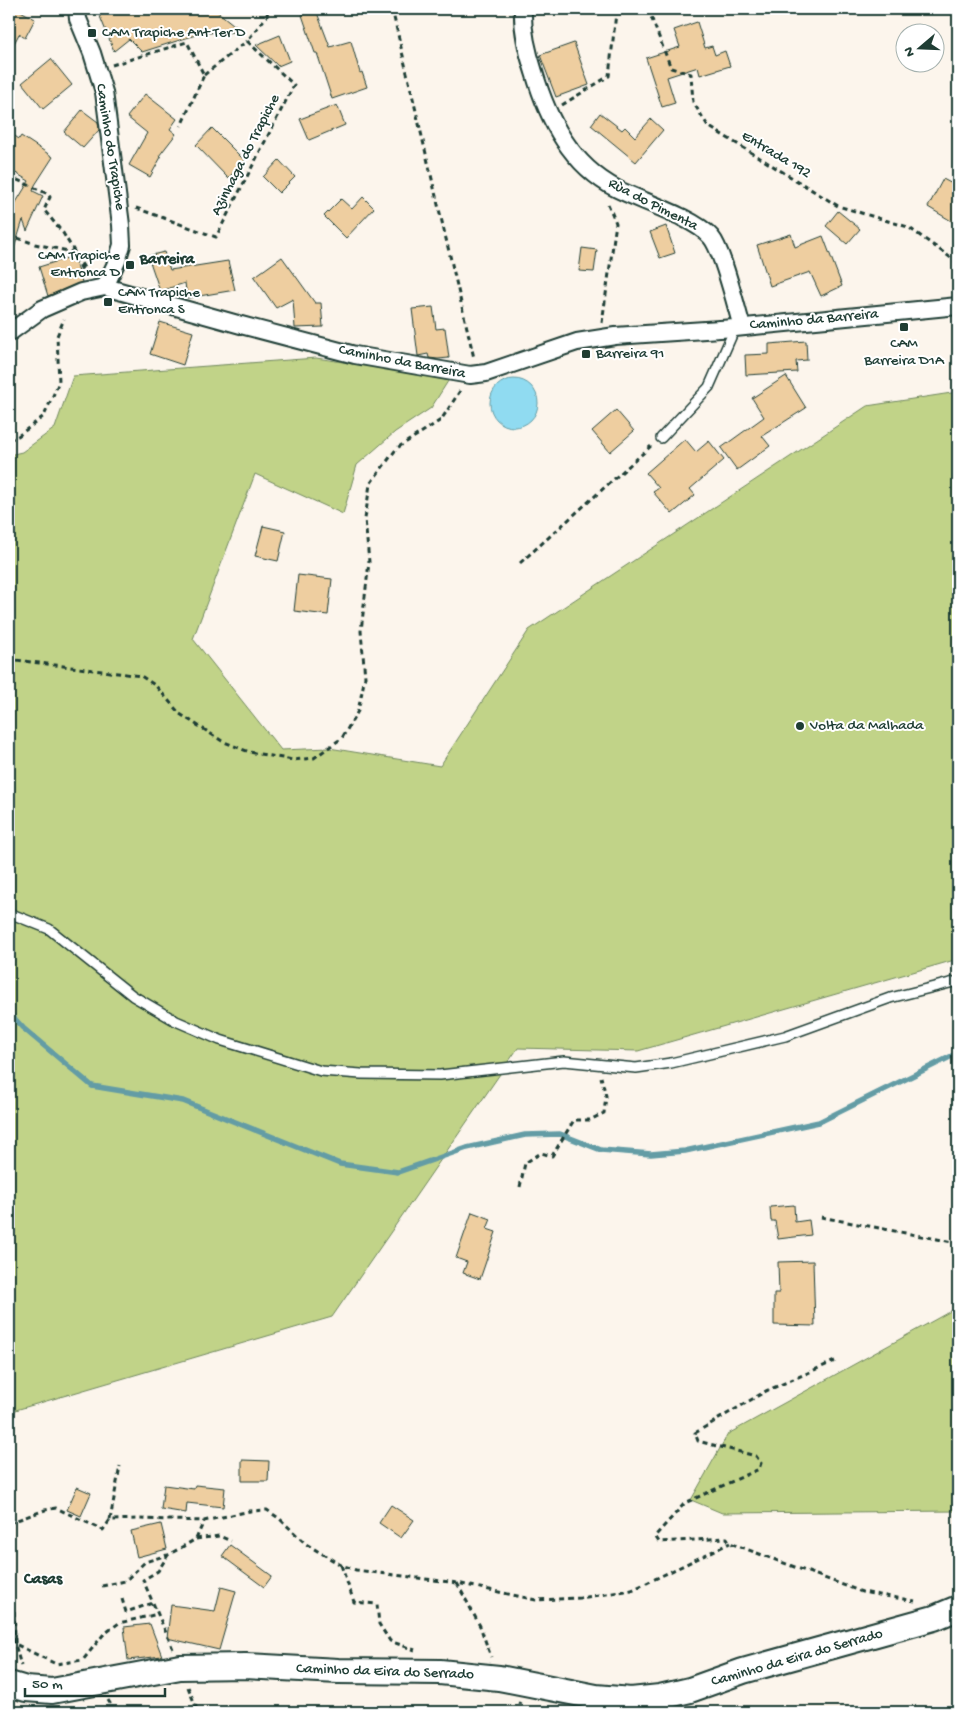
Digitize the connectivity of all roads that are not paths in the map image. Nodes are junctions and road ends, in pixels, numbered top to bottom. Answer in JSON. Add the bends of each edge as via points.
{"nodes":[{"id":1,"x":77,"y":9,"type":"edge"},
{"id":2,"x":523,"y":9,"type":"edge"},
{"id":3,"x":98,"y":288,"type":"junction"},
{"id":4,"x":958,"y":306,"type":"edge"},
{"id":5,"x":738,"y":327,"type":"junction"},
{"id":6,"x":9,"y":333,"type":"edge"},
{"id":7,"x":661,"y":438,"type":"road end"},
{"id":8,"x":9,"y":913,"type":"edge"},
{"id":9,"x":958,"y":981,"type":"edge"},
{"id":10,"x":958,"y":1608,"type":"edge"},
{"id":11,"x":17,"y":1686,"type":"edge"}],
"edges":[{"from":1,"to":3,"type":"street","name":"Caminho do Trapiche","via":[[104,92],[119,202],[122,245],[118,261]]},
{"from":2,"to":5,"type":"street","name":"Rùa do Pimenta","via":[[527,49],[542,97],[555,127],[571,151],[590,170],[616,188],[700,228],[712,238],[719,253]]},
{"from":3,"to":5,"type":"street","name":"Caminho da Barreira","via":[[355,355],[474,375],[577,342]]},
{"from":3,"to":6,"type":"street","via":[[42,309]]},
{"from":4,"to":5,"type":"street","name":"Caminho da Barreira"},
{"from":5,"to":7,"type":"lane","via":[[709,388]]},
{"from":8,"to":9,"type":"lane","via":[[49,929],[133,996],[176,1021],[220,1040],[321,1070],[361,1074],[440,1075],[564,1061],[636,1068],[671,1063],[785,1036],[890,998]]},
{"from":10,"to":11,"type":"main road","name":"Caminho da Eira do Serrado","via":[[934,1618],[690,1690],[631,1700],[596,1697],[499,1678],[440,1672],[227,1666],[180,1667],[52,1690]]}]}
